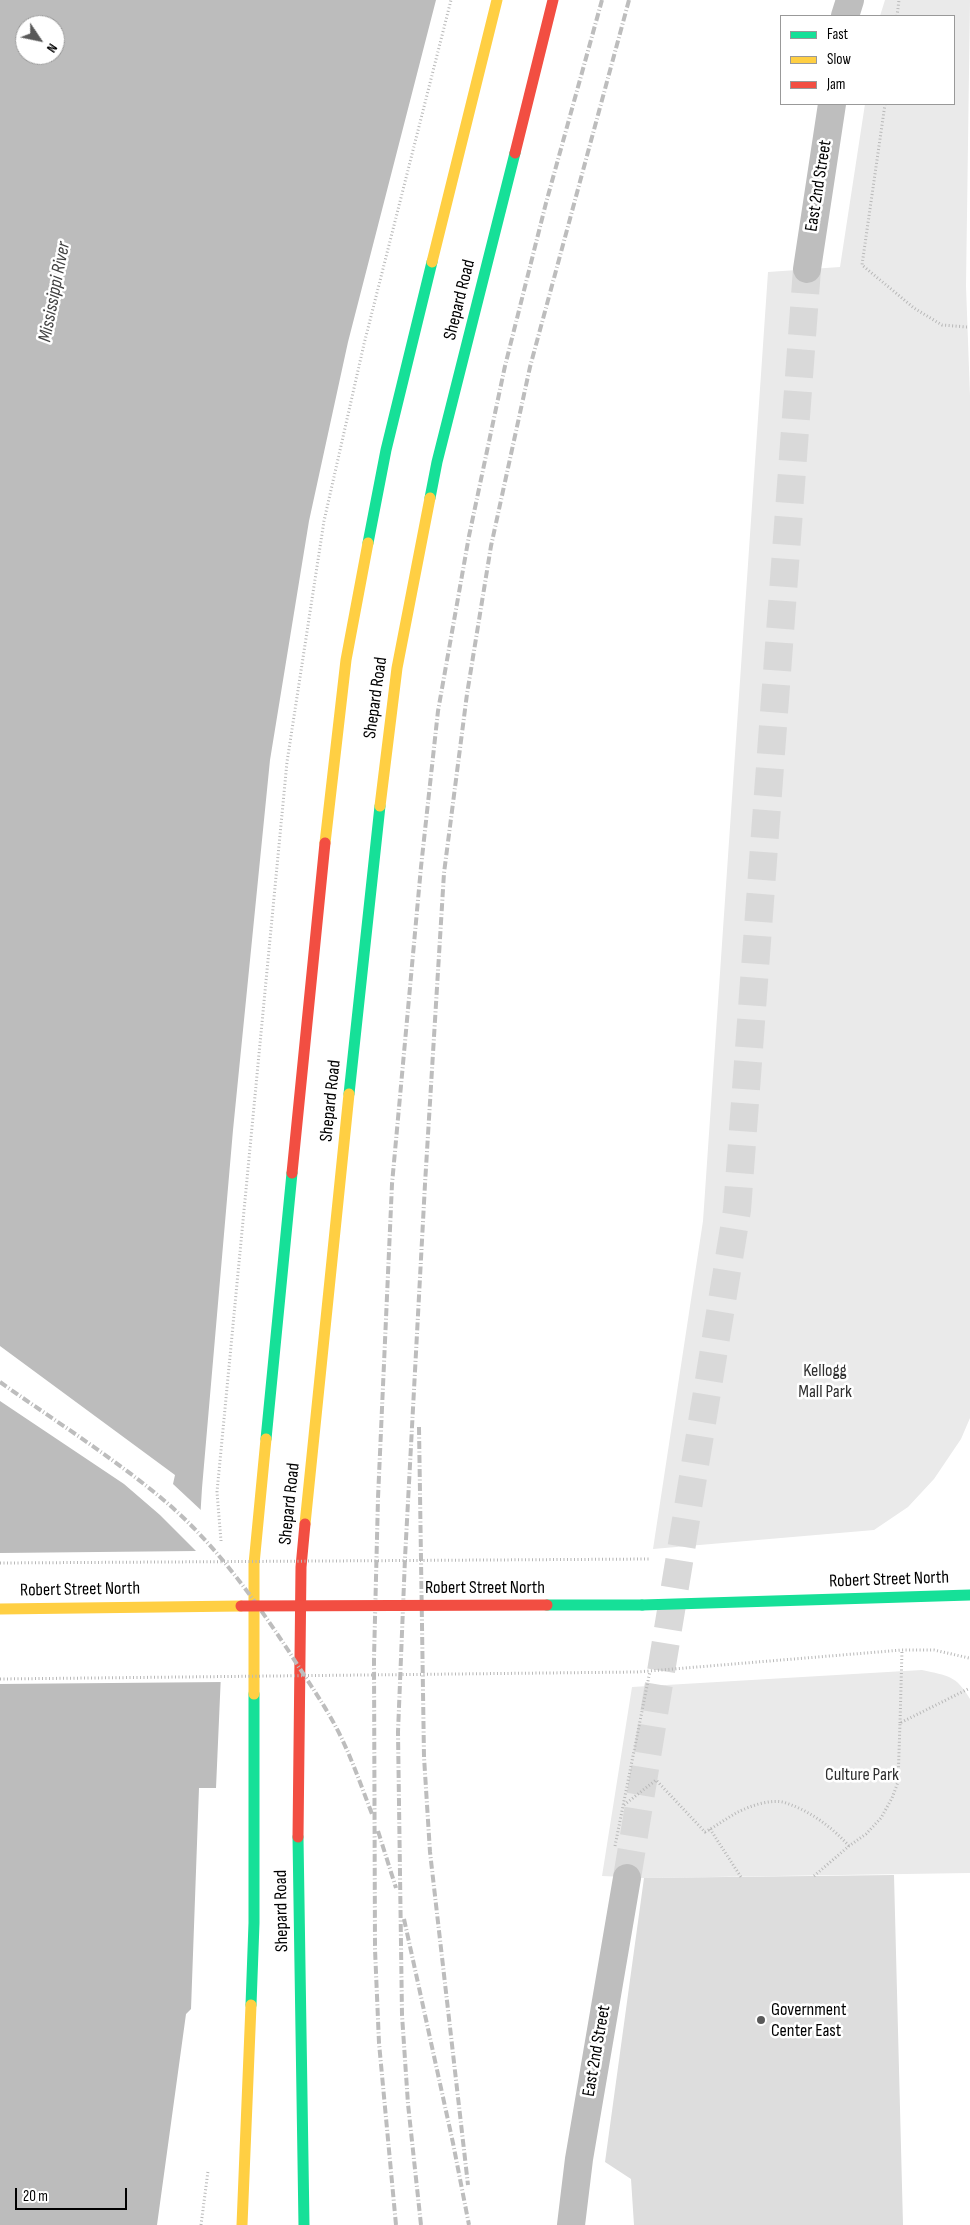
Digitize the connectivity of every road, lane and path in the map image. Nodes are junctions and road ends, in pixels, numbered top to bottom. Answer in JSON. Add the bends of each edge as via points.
{"nodes":[{"id":1,"x":496,"y":0,"type":"edge"},
{"id":2,"x":553,"y":0,"type":"edge"},
{"id":3,"x":850,"y":0,"type":"edge"},
{"id":4,"x":899,"y":0,"type":"edge"},
{"id":5,"x":845,"y":15,"type":"edge"},
{"id":6,"x":897,"y":15,"type":"edge"},
{"id":7,"x":832,"y":105,"type":"edge"},
{"id":8,"x":885,"y":105,"type":"edge"},
{"id":9,"x":807,"y":269,"type":"tunnel mouth"},
{"id":10,"x":967,"y":327,"type":"dead end"},
{"id":11,"x":651,"y":1558,"type":"dead end"},
{"id":12,"x":0,"y":1563,"type":"edge"},
{"id":13,"x":970,"y":1595,"type":"edge"},
{"id":14,"x":0,"y":1609,"type":"edge"},
{"id":15,"x":902,"y":1650,"type":"junction"},
{"id":16,"x":970,"y":1658,"type":"edge"},
{"id":17,"x":0,"y":1679,"type":"edge"},
{"id":18,"x":970,"y":1688,"type":"edge"},
{"id":19,"x":900,"y":1723,"type":"junction"},
{"id":20,"x":624,"y":1805,"type":"dead end"},
{"id":21,"x":710,"y":1830,"type":"junction"},
{"id":22,"x":849,"y":1846,"type":"junction"},
{"id":23,"x":814,"y":1876,"type":"dead end"},
{"id":24,"x":741,"y":1877,"type":"dead end"},
{"id":25,"x":626,"y":1878,"type":"tunnel mouth"},
{"id":26,"x":242,"y":2225,"type":"edge"},
{"id":27,"x":304,"y":2225,"type":"edge"},
{"id":28,"x":571,"y":2225,"type":"edge"}],
"edges":[{"from":1,"to":26,"type":"main road","name":"Shepard Road","via":[[386,450],[346,660],[321,873],[254,1564],[254,1923]]},
{"from":2,"to":27,"type":"main road","name":"Shepard Road","via":[[437,462],[397,668],[372,873],[301,1567],[298,1838]]},
{"from":3,"to":5,"type":"street"},
{"from":4,"to":6,"type":"path"},
{"from":7,"to":9,"type":"street","name":"East 2nd Street"},
{"from":8,"to":10,"type":"path","via":[[862,265],[914,308],[942,325]]},
{"from":11,"to":12,"type":"path","bridge":true},
{"from":13,"to":14,"type":"main road","name":"Robert Street North","bridge":true,"via":[[642,1605]]},
{"from":15,"to":16,"type":"path","via":[[934,1650]]},
{"from":15,"to":17,"type":"path","bridge":true,"via":[[637,1672]]},
{"from":15,"to":19,"type":"path"},
{"from":18,"to":19,"type":"path"},
{"from":19,"to":22,"type":"path","via":[[898,1782],[892,1798],[881,1818]]},
{"from":20,"to":21,"type":"path","via":[[656,1780],[705,1832]]},
{"from":21,"to":22,"type":"path","via":[[738,1812],[760,1804],[784,1802],[834,1830]]},
{"from":21,"to":24,"type":"path"},
{"from":22,"to":23,"type":"path"},
{"from":25,"to":28,"type":"street","name":"East 2nd Street"}]}
